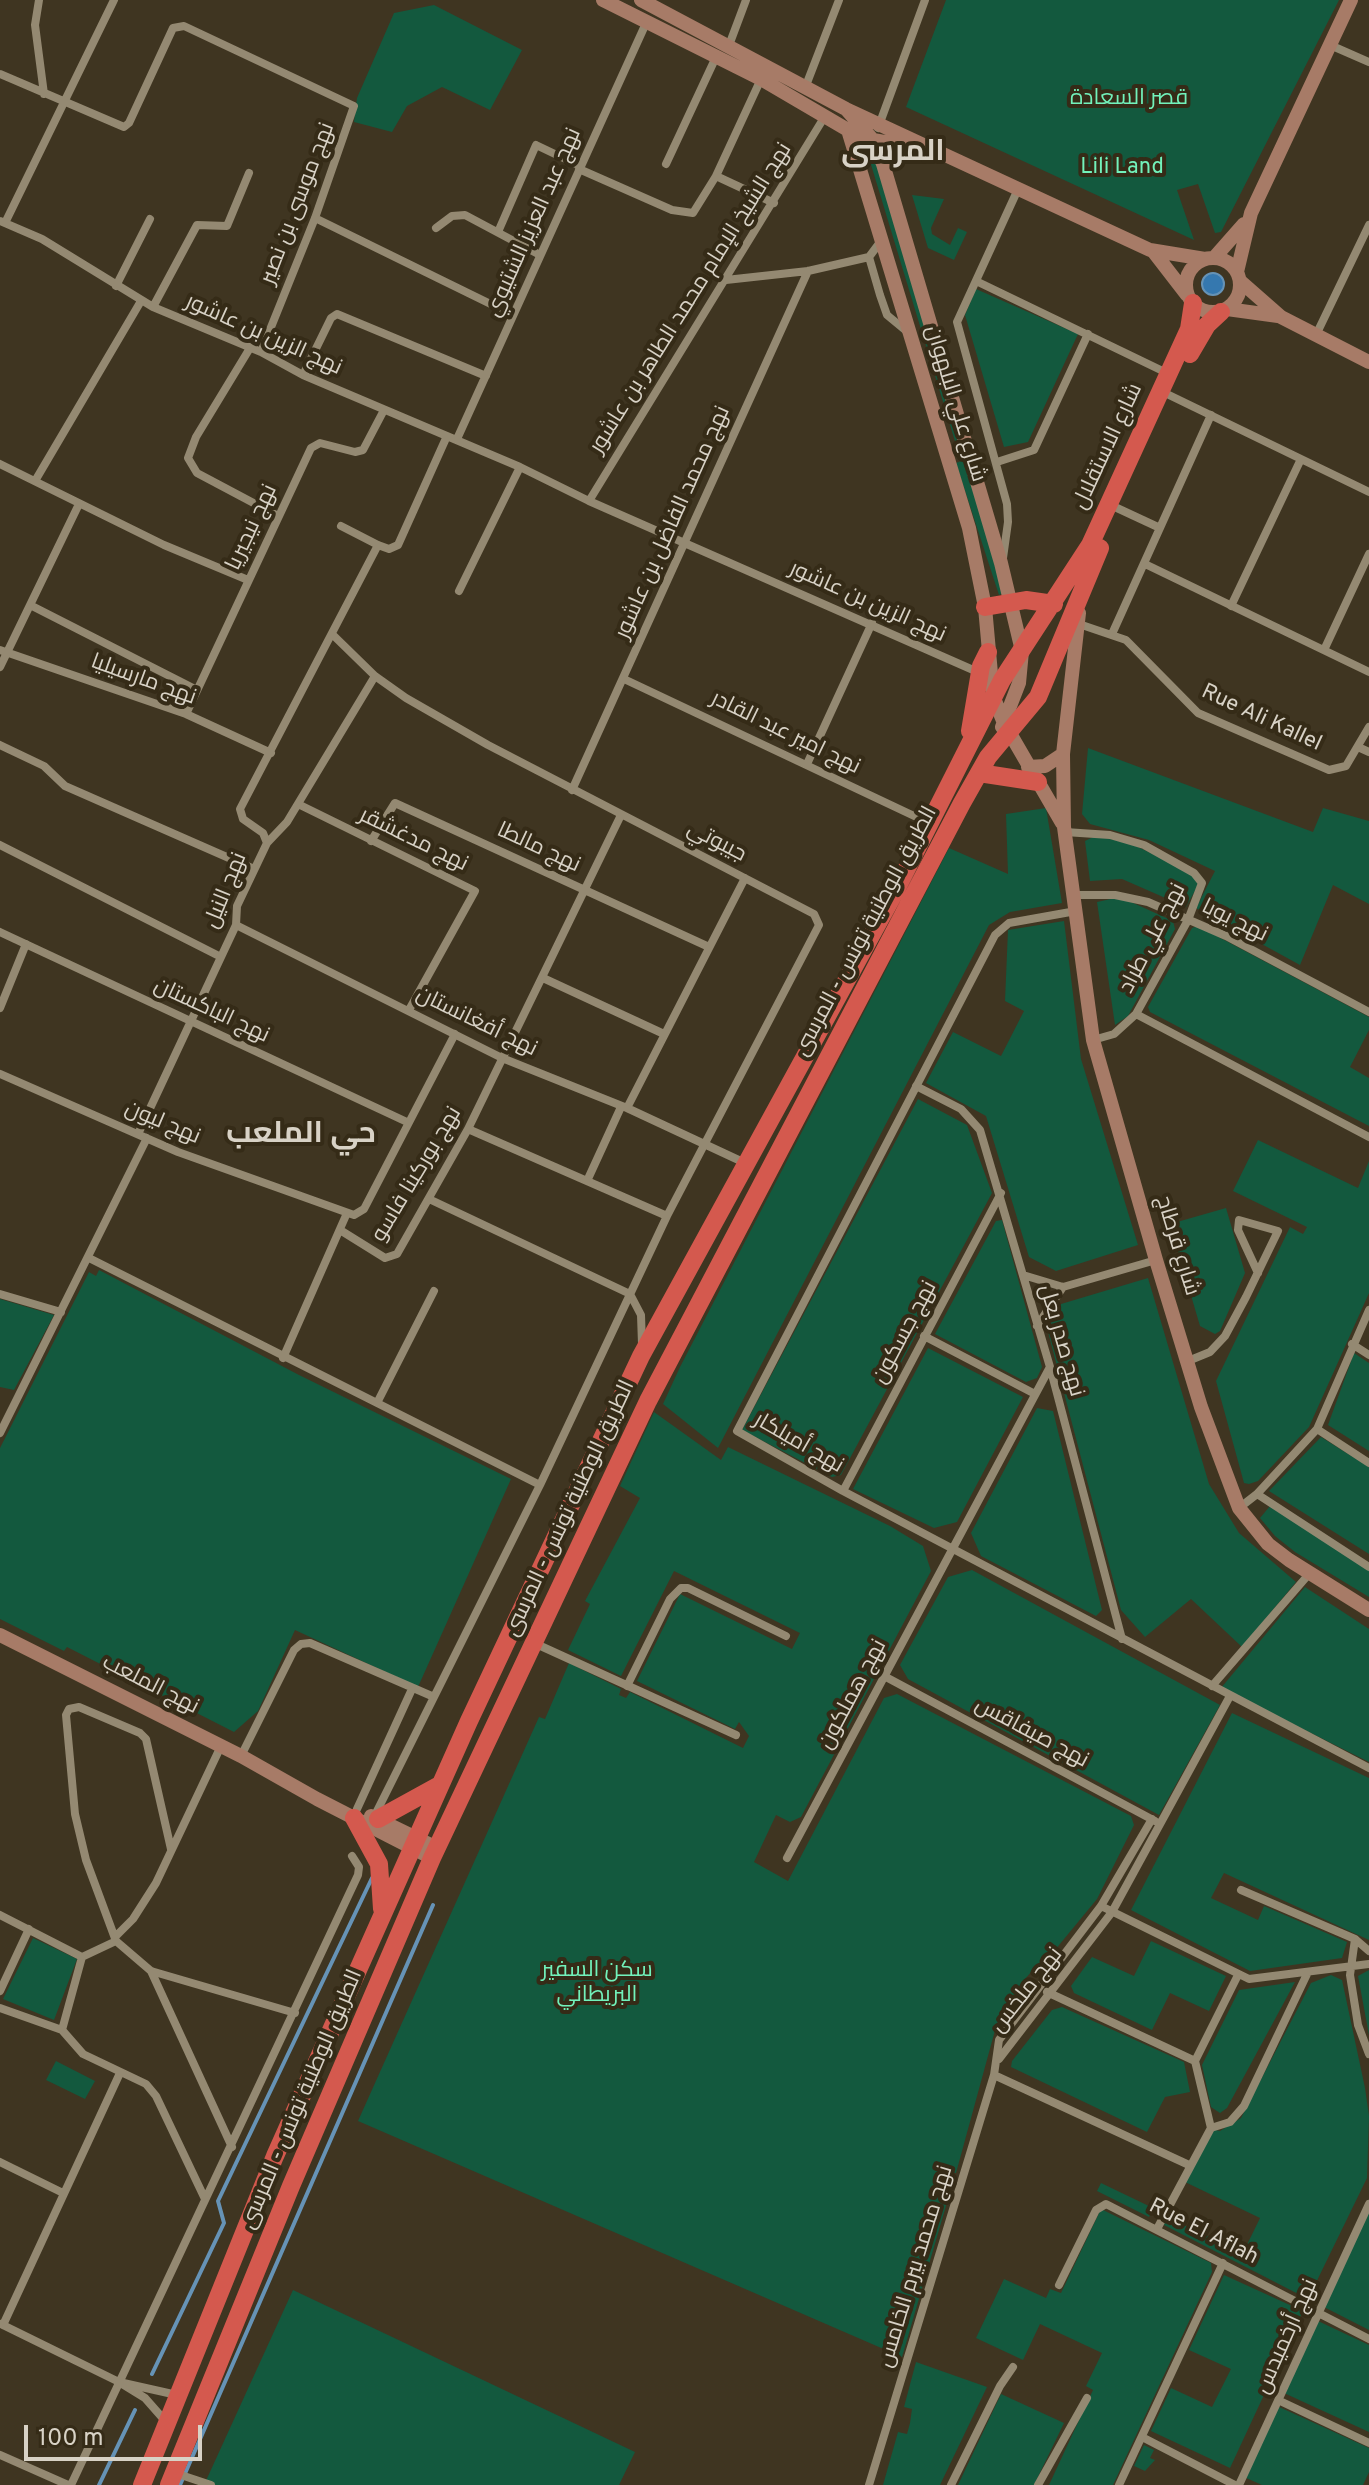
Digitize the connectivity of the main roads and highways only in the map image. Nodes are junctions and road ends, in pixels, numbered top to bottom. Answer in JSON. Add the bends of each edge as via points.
{"nodes":[{"id":1,"x":603,"y":0,"type":"edge"},
{"id":2,"x":1351,"y":0,"type":"edge"},
{"id":3,"x":643,"y":1,"type":"edge"},
{"id":4,"x":722,"y":53,"type":"junction"},
{"id":5,"x":846,"y":109,"type":"junction"},
{"id":6,"x":848,"y":130,"type":"junction"},
{"id":7,"x":899,"y":131,"type":"junction"},
{"id":8,"x":873,"y":140,"type":"junction"},
{"id":9,"x":855,"y":151,"type":"junction"},
{"id":10,"x":940,"y":151,"type":"junction"},
{"id":11,"x":1251,"y":213,"type":"junction"},
{"id":12,"x":1153,"y":251,"type":"junction"},
{"id":13,"x":1210,"y":258,"type":"junction"},
{"id":14,"x":1239,"y":276,"type":"junction"},
{"id":15,"x":1190,"y":299,"type":"junction"},
{"id":16,"x":1224,"y":310,"type":"junction"},
{"id":17,"x":1281,"y":317,"type":"junction"},
{"id":18,"x":1369,"y":362,"type":"edge"},
{"id":19,"x":1084,"y":589,"type":"joint"},
{"id":20,"x":1010,"y":601,"type":"junction"},
{"id":21,"x":1054,"y":604,"type":"junction"},
{"id":22,"x":985,"y":607,"type":"junction"},
{"id":23,"x":1074,"y":623,"type":"junction"},
{"id":24,"x":1022,"y":651,"type":"junction"},
{"id":25,"x":988,"y":652,"type":"junction"},
{"id":26,"x":993,"y":696,"type":"junction"},
{"id":27,"x":1007,"y":729,"type":"junction"},
{"id":28,"x":969,"y":741,"type":"junction"},
{"id":29,"x":1063,"y":754,"type":"junction"},
{"id":30,"x":984,"y":765,"type":"junction"},
{"id":31,"x":1033,"y":774,"type":"junction"},
{"id":32,"x":1064,"y":830,"type":"junction"},
{"id":33,"x":1369,"y":1610,"type":"edge"},
{"id":34,"x":0,"y":1635,"type":"edge"},
{"id":35,"x":441,"y":1784,"type":"junction"},
{"id":36,"x":355,"y":1814,"type":"junction"},
{"id":37,"x":376,"y":1818,"type":"junction"},
{"id":38,"x":414,"y":1842,"type":"junction"},
{"id":39,"x":435,"y":1853,"type":"junction"},
{"id":40,"x":382,"y":1913,"type":"junction"},
{"id":41,"x":172,"y":2479,"type":"edge"},
{"id":42,"x":142,"y":2485,"type":"edge"}],
"edges":[{"from":1,"to":4,"type":"main road"},
{"from":2,"to":11,"type":"main road"},
{"from":3,"to":4,"type":"main road"},
{"from":4,"to":5,"type":"main road"},
{"from":4,"to":6,"type":"main road"},
{"from":5,"to":7,"type":"main road"},
{"from":5,"to":8,"type":"main road","name":"شارع علي البلهوان"},
{"from":6,"to":8,"type":"main road"},
{"from":6,"to":9,"type":"main road","name":"شارع علي البلهوان"},
{"from":7,"to":8,"type":"main road"},
{"from":7,"to":10,"type":"main road"},
{"from":8,"to":9,"type":"main road"},
{"from":8,"to":10,"type":"main road"},
{"from":8,"to":20,"type":"main road","name":"شارع علي البلهوان","via":[[968,442]]},
{"from":9,"to":22,"type":"main road","name":"شارع علي البلهوان","via":[[969,528]]},
{"from":10,"to":12,"type":"main road"},
{"from":11,"to":13,"type":"main road"},
{"from":11,"to":14,"type":"main road"},
{"from":12,"to":13,"type":"main road"},
{"from":12,"to":15,"type":"main road"},
{"from":13,"to":14,"type":"main road","via":[[1227,262]]},
{"from":13,"to":15,"type":"main road","via":[[1189,272]]},
{"from":14,"to":16,"type":"main road","via":[[1238,296]]},
{"from":14,"to":17,"type":"main road"},
{"from":15,"to":16,"type":"main road","via":[[1206,312]]},
{"from":15,"to":21,"type":"highway","name":"شارع الاستقلال","via":[[1189,329],[1169,374],[1090,545]]},
{"from":16,"to":17,"type":"main road"},
{"from":16,"to":19,"type":"highway","name":"شارع الاستقلال","via":[[1198,338],[1169,395]]},
{"from":17,"to":18,"type":"main road"},
{"from":19,"to":23,"type":"highway","name":"الطريق الوطنية تونس - المرسى"},
{"from":20,"to":21,"type":"highway"},
{"from":20,"to":22,"type":"highway"},
{"from":20,"to":24,"type":"main road","name":"شارع علي البلهوان"},
{"from":21,"to":24,"type":"highway","name":"الطريق الوطنية تونس - المرسى"},
{"from":22,"to":25,"type":"main road","name":"شارع علي البلهوان"},
{"from":23,"to":27,"type":"highway","name":"الطريق الوطنية تونس - المرسى","via":[[1038,697]]},
{"from":23,"to":29,"type":"main road","name":"شارع قرطاج"},
{"from":24,"to":26,"type":"highway","name":"الطريق الوطنية تونس - المرسى"},
{"from":24,"to":27,"type":"main road"},
{"from":25,"to":26,"type":"main road","name":"شارع علي البلهوان"},
{"from":25,"to":28,"type":"highway"},
{"from":26,"to":27,"type":"main road","name":"شارع علي البلهوان"},
{"from":26,"to":28,"type":"highway","name":"الطريق الوطنية تونس - المرسى"},
{"from":27,"to":30,"type":"highway","name":"الطريق الوطنية تونس - المرسى"},
{"from":27,"to":31,"type":"main road","name":"شارع علي البلهوان"},
{"from":28,"to":35,"type":"highway","name":"الطريق الوطنية تونس - المرسى","via":[[641,1356]]},
{"from":29,"to":31,"type":"main road"},
{"from":29,"to":32,"type":"main road","name":"شارع قرطاج"},
{"from":30,"to":31,"type":"highway"},
{"from":30,"to":39,"type":"highway","name":"الطريق الوطنية تونس - المرسى","via":[[679,1337]]},
{"from":31,"to":32,"type":"main road","name":"شارع علي البلهوان"},
{"from":32,"to":33,"type":"main road","name":"شارع قرطاج","via":[[1093,1040],[1156,1260],[1239,1508],[1268,1544]]},
{"from":34,"to":36,"type":"main road","name":"نهج الملعب"},
{"from":35,"to":37,"type":"highway"},
{"from":35,"to":38,"type":"highway","name":"الطريق الوطنية تونس - المرسى"},
{"from":36,"to":37,"type":"main road","name":"نهج الملعب"},
{"from":36,"to":38,"type":"main road","name":"نهج الملعب"},
{"from":36,"to":40,"type":"highway","via":[[379,1864]]},
{"from":37,"to":38,"type":"main road","name":"نهج الملعب"},
{"from":38,"to":39,"type":"main road","name":"نهج الملعب"},
{"from":38,"to":40,"type":"highway","name":"الطريق الوطنية تونس - المرسى"},
{"from":39,"to":41,"type":"highway","name":"الطريق الوطنية تونس - المرسى"},
{"from":40,"to":42,"type":"highway","name":"الطريق الوطنية تونس - المرسى","via":[[275,2156]]}]}
